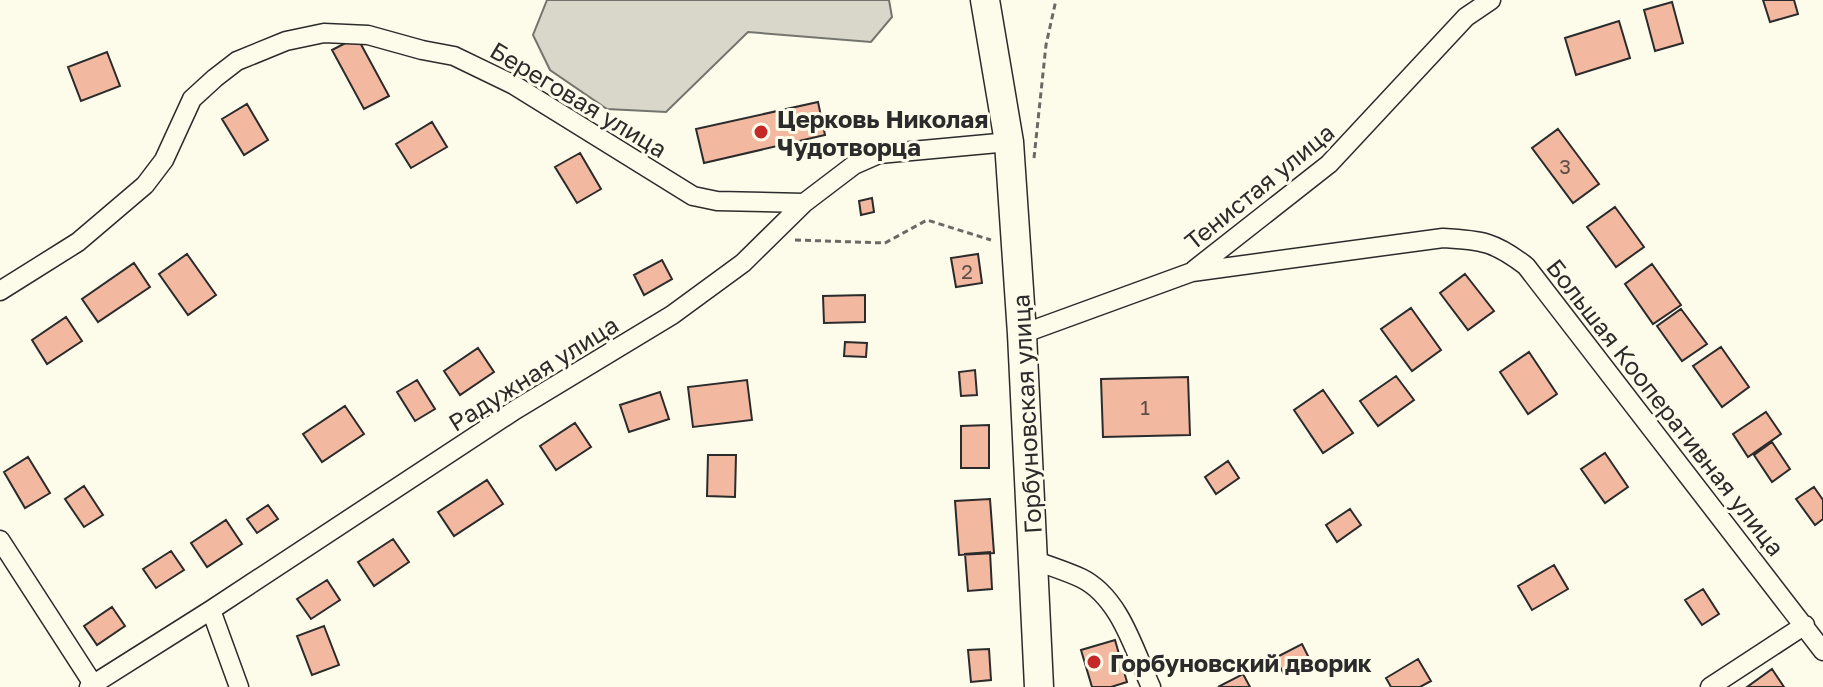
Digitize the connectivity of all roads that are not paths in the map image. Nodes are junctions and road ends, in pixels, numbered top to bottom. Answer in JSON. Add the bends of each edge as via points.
{"nodes":[{"id":1,"x":985,"y":0,"type":"edge"},
{"id":2,"x":1491,"y":0,"type":"edge"},
{"id":3,"x":1009,"y":142,"type":"junction"},
{"id":4,"x":804,"y":203,"type":"junction"},
{"id":5,"x":1192,"y":272,"type":"junction"},
{"id":6,"x":0,"y":291,"type":"edge"},
{"id":7,"x":1022,"y":334,"type":"junction"},
{"id":8,"x":0,"y":540,"type":"edge"},
{"id":9,"x":1034,"y":560,"type":"junction"},
{"id":10,"x":211,"y":610,"type":"junction"},
{"id":11,"x":1805,"y":625,"type":"junction"},
{"id":12,"x":1823,"y":651,"type":"edge"},
{"id":13,"x":91,"y":686,"type":"edge"},
{"id":14,"x":239,"y":687,"type":"edge"},
{"id":15,"x":1039,"y":687,"type":"edge"},
{"id":16,"x":1151,"y":687,"type":"edge"},
{"id":17,"x":1710,"y":687,"type":"edge"}],
"edges":[{"from":1,"to":3,"type":"main road","name":"Горбуновская улица"},
{"from":2,"to":5,"type":"street","name":"Тенистая улица","via":[[1466,17],[1329,164]]},
{"from":3,"to":4,"type":"street","name":"Радужная улица","via":[[879,154],[854,165]]},
{"from":3,"to":7,"type":"main road","name":"Горбуновская улица"},
{"from":4,"to":6,"type":"street","name":"Береговая улица","via":[[693,196],[514,85],[465,61],[368,35],[324,33],[286,41],[237,61],[215,78],[192,99],[164,160],[145,185],[78,242]]},
{"from":4,"to":10,"type":"street","name":"Радужная улица","via":[[743,263],[672,315],[515,410]]},
{"from":5,"to":7,"type":"street","name":"Большая Кооперативная улица"},
{"from":5,"to":11,"type":"street","name":"Большая Кооперативная улица","via":[[1443,238],[1481,240],[1506,251],[1526,266]]},
{"from":7,"to":9,"type":"main road","name":"Горбуновская улица"},
{"from":8,"to":13,"type":"street"},
{"from":9,"to":15,"type":"main road","name":"Горбуновская улица"},
{"from":9,"to":16,"type":"street","via":[[1083,579],[1103,595]]},
{"from":10,"to":13,"type":"street","name":"Радужная улица"},
{"from":10,"to":14,"type":"street"},
{"from":11,"to":12,"type":"street","name":"Большая Кооперативная улица"},
{"from":11,"to":17,"type":"street"}]}
